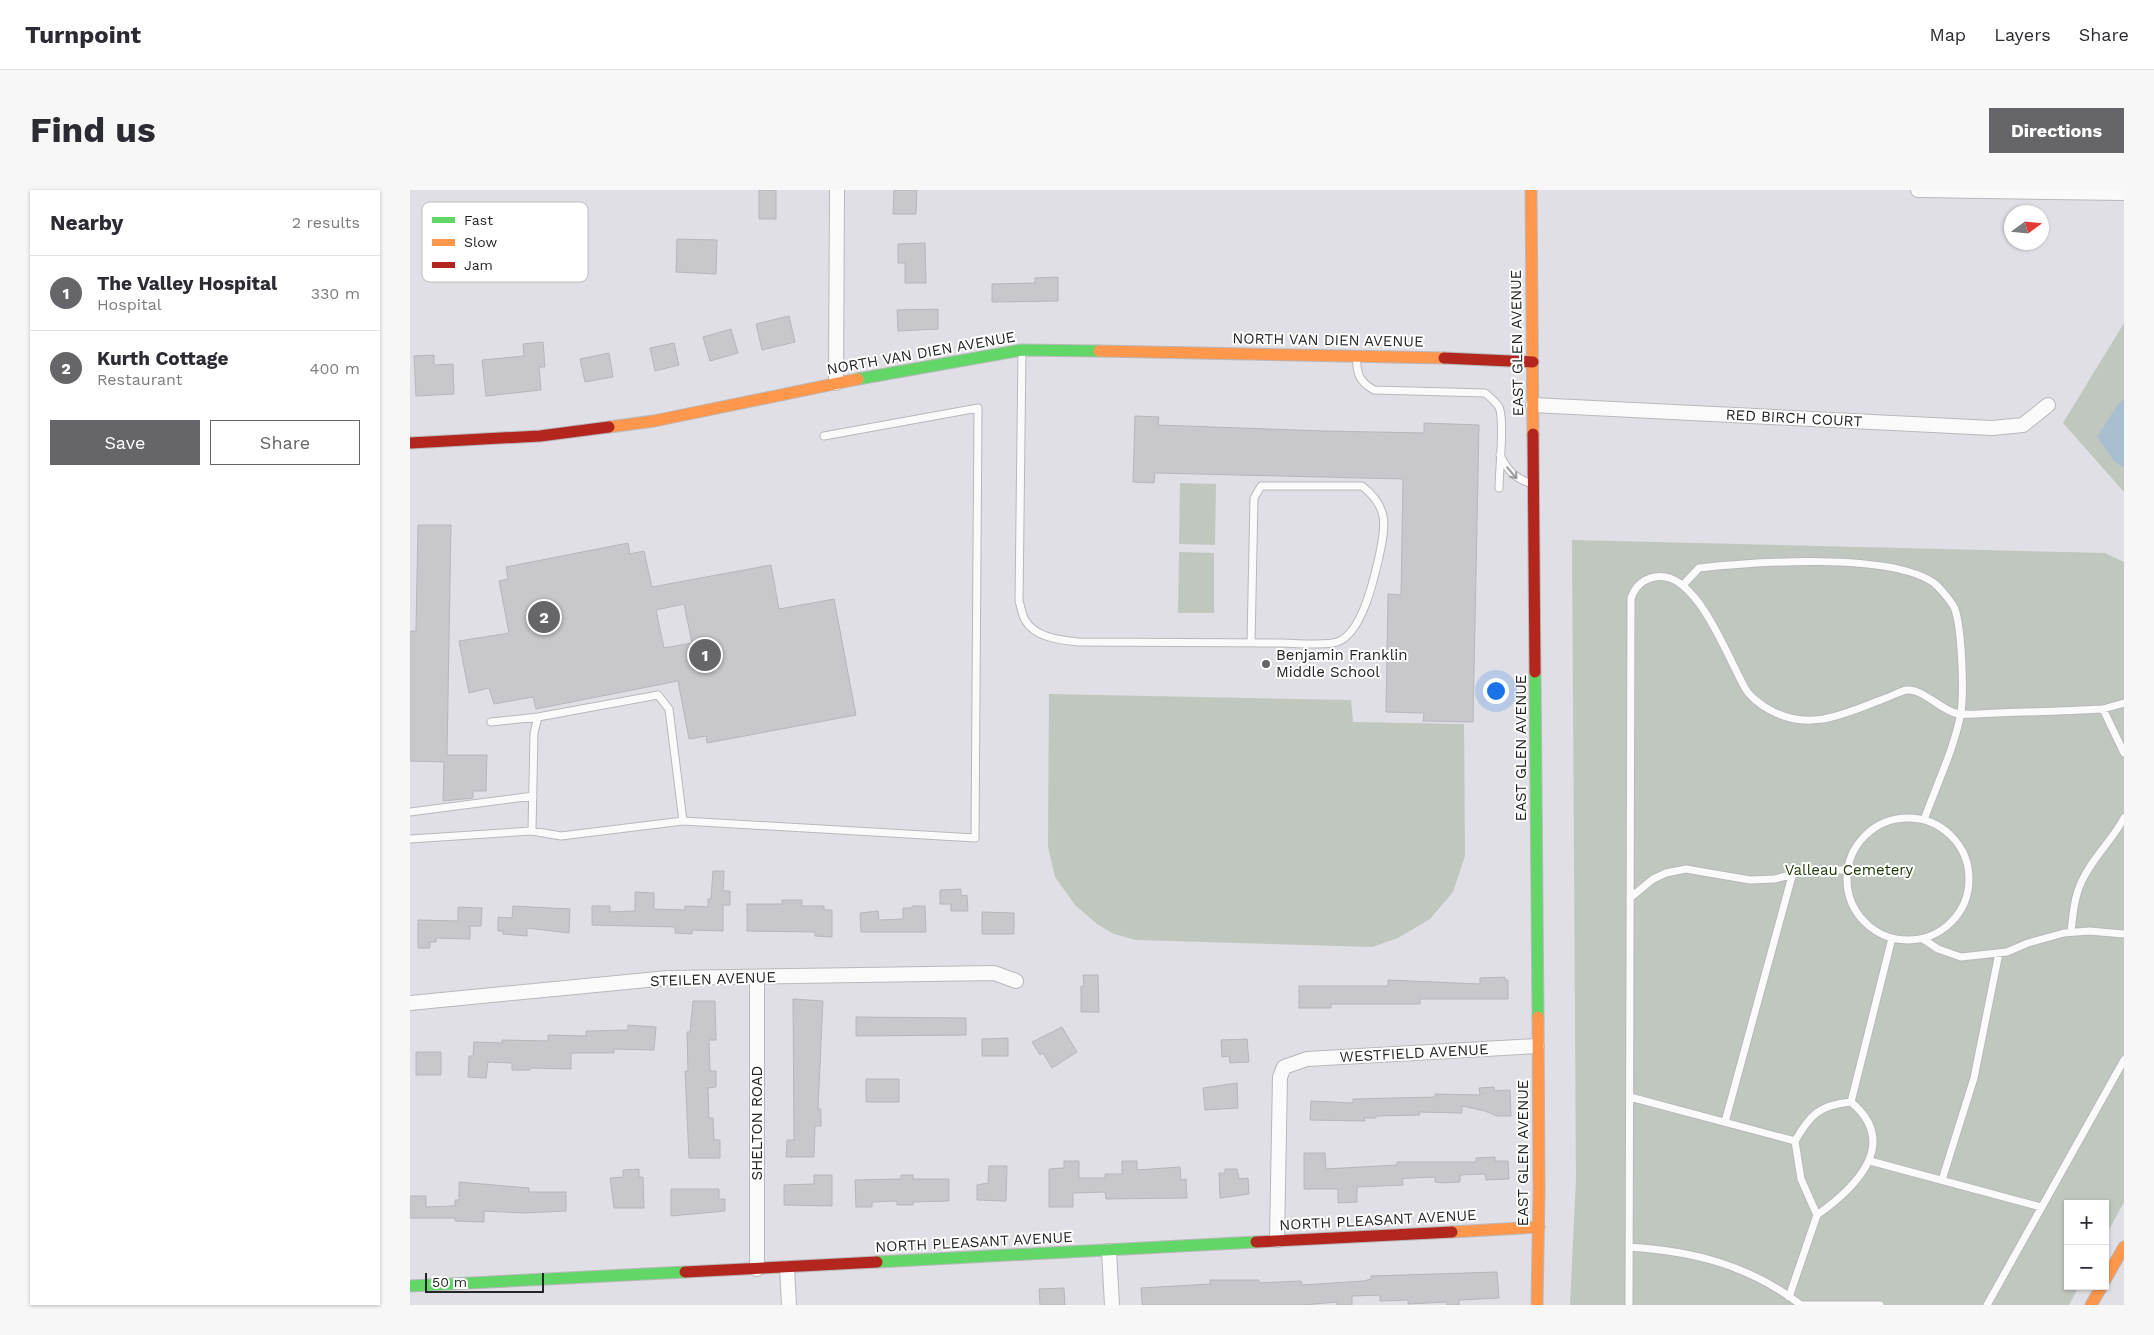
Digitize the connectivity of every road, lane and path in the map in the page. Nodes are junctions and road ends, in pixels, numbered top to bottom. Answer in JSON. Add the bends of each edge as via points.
{"nodes":[{"id":1,"x":837,"y":190,"type":"edge"},
{"id":2,"x":1530,"y":190,"type":"edge"},
{"id":3,"x":1918,"y":190,"type":"edge"},
{"id":4,"x":2124,"y":193,"type":"edge"},
{"id":5,"x":1022,"y":350,"type":"junction"},
{"id":6,"x":1356,"y":355,"type":"junction"},
{"id":7,"x":1532,"y":362,"type":"junction"},
{"id":8,"x":836,"y":384,"type":"junction"},
{"id":9,"x":1533,"y":405,"type":"junction"},
{"id":10,"x":2048,"y":405,"type":"dead end"},
{"id":11,"x":824,"y":436,"type":"dead end"},
{"id":12,"x":410,"y":443,"type":"edge"},
{"id":13,"x":1499,"y":452,"type":"junction"},
{"id":14,"x":1534,"y":484,"type":"junction"},
{"id":15,"x":1499,"y":488,"type":"dead end"},
{"id":16,"x":1684,"y":584,"type":"junction"},
{"id":17,"x":1252,"y":643,"type":"junction"},
{"id":18,"x":2124,"y":703,"type":"edge"},
{"id":19,"x":2102,"y":709,"type":"junction"},
{"id":20,"x":1961,"y":713,"type":"junction"},
{"id":21,"x":538,"y":717,"type":"junction"},
{"id":22,"x":491,"y":722,"type":"dead end"},
{"id":23,"x":2124,"y":753,"type":"edge"},
{"id":24,"x":533,"y":796,"type":"junction"},
{"id":25,"x":410,"y":812,"type":"edge"},
{"id":26,"x":2124,"y":818,"type":"edge"},
{"id":27,"x":1924,"y":820,"type":"junction"},
{"id":28,"x":683,"y":821,"type":"junction"},
{"id":29,"x":532,"y":831,"type":"junction"},
{"id":30,"x":410,"y":840,"type":"edge"},
{"id":31,"x":1847,"y":870,"type":"junction"},
{"id":32,"x":1792,"y":876,"type":"junction"},
{"id":33,"x":1630,"y":898,"type":"junction"},
{"id":34,"x":2071,"y":932,"type":"junction"},
{"id":35,"x":2124,"y":934,"type":"edge"},
{"id":36,"x":1892,"y":938,"type":"junction"},
{"id":37,"x":1923,"y":939,"type":"junction"},
{"id":38,"x":1999,"y":953,"type":"junction"},
{"id":39,"x":757,"y":977,"type":"junction"},
{"id":40,"x":1016,"y":981,"type":"dead end"},
{"id":41,"x":410,"y":1004,"type":"edge"},
{"id":42,"x":1538,"y":1046,"type":"junction"},
{"id":43,"x":2124,"y":1060,"type":"edge"},
{"id":44,"x":1630,"y":1097,"type":"junction"},
{"id":45,"x":1851,"y":1102,"type":"junction"},
{"id":46,"x":1725,"y":1122,"type":"junction"},
{"id":47,"x":1794,"y":1141,"type":"junction"},
{"id":48,"x":1870,"y":1162,"type":"junction"},
{"id":49,"x":1942,"y":1180,"type":"junction"},
{"id":50,"x":2042,"y":1207,"type":"junction"},
{"id":51,"x":1817,"y":1215,"type":"junction"},
{"id":52,"x":1539,"y":1227,"type":"junction"},
{"id":53,"x":1277,"y":1240,"type":"junction"},
{"id":54,"x":1629,"y":1246,"type":"junction"},
{"id":55,"x":2124,"y":1247,"type":"edge"},
{"id":56,"x":1109,"y":1250,"type":"junction"},
{"id":57,"x":787,"y":1268,"type":"junction"},
{"id":58,"x":757,"y":1269,"type":"junction"},
{"id":59,"x":2109,"y":1273,"type":"edge"},
{"id":60,"x":410,"y":1286,"type":"edge"},
{"id":61,"x":2100,"y":1290,"type":"edge"},
{"id":62,"x":1789,"y":1297,"type":"junction"},
{"id":63,"x":789,"y":1305,"type":"edge"},
{"id":64,"x":1112,"y":1305,"type":"edge"},
{"id":65,"x":1537,"y":1305,"type":"edge"},
{"id":66,"x":1629,"y":1305,"type":"edge"},
{"id":67,"x":1800,"y":1305,"type":"edge"},
{"id":68,"x":1880,"y":1305,"type":"edge"},
{"id":69,"x":1987,"y":1305,"type":"edge"},
{"id":70,"x":2091,"y":1305,"type":"edge"}],
"edges":[{"from":1,"to":8,"type":"street"},
{"from":2,"to":7,"type":"street","name":"EAST GLEN AVENUE"},
{"from":3,"to":4,"type":"street"},
{"from":5,"to":6,"type":"street","name":"NORTH VAN DIEN AVENUE"},
{"from":5,"to":8,"type":"street","name":"NORTH VAN DIEN AVENUE"},
{"from":5,"to":17,"type":"lane","via":[[1017,583],[1025,621],[1053,639],[1079,642]]},
{"from":6,"to":7,"type":"street","name":"NORTH VAN DIEN AVENUE"},
{"from":6,"to":13,"type":"lane","via":[[1357,374],[1363,384],[1374,390],[1485,393],[1500,409]]},
{"from":7,"to":9,"type":"street","name":"EAST GLEN AVENUE"},
{"from":8,"to":12,"type":"street","name":"NORTH VAN DIEN AVENUE","via":[[645,422],[540,436]]},
{"from":9,"to":10,"type":"street","name":"RED BIRCH COURT","via":[[1992,428],[2023,425]]},
{"from":9,"to":14,"type":"street","name":"EAST GLEN AVENUE"},
{"from":11,"to":28,"type":"lane","via":[[978,408],[975,838]]},
{"from":13,"to":14,"type":"lane","one_way":true,"via":[[1518,480]]},
{"from":13,"to":15,"type":"lane"},
{"from":14,"to":42,"type":"street","name":"EAST GLEN AVENUE"},
{"from":16,"to":20,"type":"lane","via":[[1709,621],[1746,690],[1769,710],[1805,722],[1823,720],[1908,690]]},
{"from":16,"to":20,"type":"lane","via":[[1699,568],[1792,561],[1898,568],[1935,584],[1954,606],[1959,627]]},
{"from":16,"to":33,"type":"lane","via":[[1667,576],[1649,578],[1637,587],[1631,598]]},
{"from":17,"to":17,"type":"lane","via":[[1337,642],[1349,633],[1362,614],[1379,556],[1383,518],[1374,495],[1362,486],[1261,486],[1254,498]]},
{"from":18,"to":19,"type":"lane"},
{"from":19,"to":20,"type":"lane"},
{"from":19,"to":23,"type":"lane"},
{"from":20,"to":27,"type":"lane"},
{"from":21,"to":22,"type":"lane"},
{"from":21,"to":24,"type":"lane","via":[[534,733]]},
{"from":21,"to":28,"type":"lane","via":[[658,695],[669,709]]},
{"from":24,"to":25,"type":"lane"},
{"from":24,"to":29,"type":"lane"},
{"from":26,"to":34,"type":"lane","via":[[2081,883],[2074,904]]},
{"from":27,"to":31,"type":"lane","via":[[1888,821],[1864,836],[1852,853]]},
{"from":27,"to":37,"type":"lane","via":[[1951,836],[1963,852],[1968,872],[1967,895],[1955,918],[1937,933]]},
{"from":28,"to":29,"type":"lane","via":[[561,836]]},
{"from":29,"to":30,"type":"lane"},
{"from":31,"to":32,"type":"lane","via":[[1810,870]]},
{"from":31,"to":36,"type":"lane","via":[[1847,887],[1854,909],[1871,928]]},
{"from":32,"to":33,"type":"lane","via":[[1750,880],[1686,869],[1653,879]]},
{"from":32,"to":46,"type":"lane"},
{"from":33,"to":44,"type":"lane"},
{"from":34,"to":35,"type":"lane"},
{"from":34,"to":38,"type":"lane"},
{"from":36,"to":37,"type":"lane","via":[[1905,941]]},
{"from":36,"to":45,"type":"lane"},
{"from":37,"to":38,"type":"lane","via":[[1938,949],[1961,957]]},
{"from":38,"to":49,"type":"lane","via":[[1974,1078]]},
{"from":39,"to":40,"type":"street","name":"STEILEN AVENUE","via":[[994,973]]},
{"from":39,"to":41,"type":"street","name":"STEILEN AVENUE","via":[[668,978]]},
{"from":39,"to":58,"type":"street","name":"SHELTON ROAD"},
{"from":42,"to":52,"type":"street","name":"EAST GLEN AVENUE"},
{"from":42,"to":53,"type":"street","name":"WESTFIELD AVENUE","via":[[1307,1059],[1290,1063],[1281,1071],[1280,1077]]},
{"from":43,"to":50,"type":"lane"},
{"from":44,"to":46,"type":"lane"},
{"from":44,"to":54,"type":"lane"},
{"from":45,"to":47,"type":"lane","via":[[1834,1104],[1815,1112]]},
{"from":45,"to":48,"type":"lane","via":[[1864,1113],[1870,1128]]},
{"from":46,"to":47,"type":"lane"},
{"from":47,"to":51,"type":"lane","via":[[1802,1179]]},
{"from":48,"to":49,"type":"lane"},
{"from":48,"to":51,"type":"lane","via":[[1857,1182]]},
{"from":49,"to":50,"type":"lane"},
{"from":50,"to":69,"type":"lane"},
{"from":51,"to":62,"type":"lane"},
{"from":52,"to":53,"type":"street","name":"NORTH PLEASANT AVENUE"},
{"from":52,"to":65,"type":"street","name":"EAST GLEN AVENUE"},
{"from":53,"to":56,"type":"street","name":"NORTH PLEASANT AVENUE"},
{"from":54,"to":62,"type":"lane","via":[[1700,1255],[1759,1278]]},
{"from":54,"to":66,"type":"lane"},
{"from":55,"to":59,"type":"street"},
{"from":56,"to":57,"type":"street","name":"NORTH PLEASANT AVENUE"},
{"from":56,"to":64,"type":"street"},
{"from":57,"to":58,"type":"street","name":"NORTH PLEASANT AVENUE"},
{"from":57,"to":63,"type":"street"},
{"from":58,"to":60,"type":"street","name":"NORTH PLEASANT AVENUE"},
{"from":61,"to":70,"type":"street"},
{"from":62,"to":67,"type":"lane"},
{"from":67,"to":68,"type":"lane"}]}
